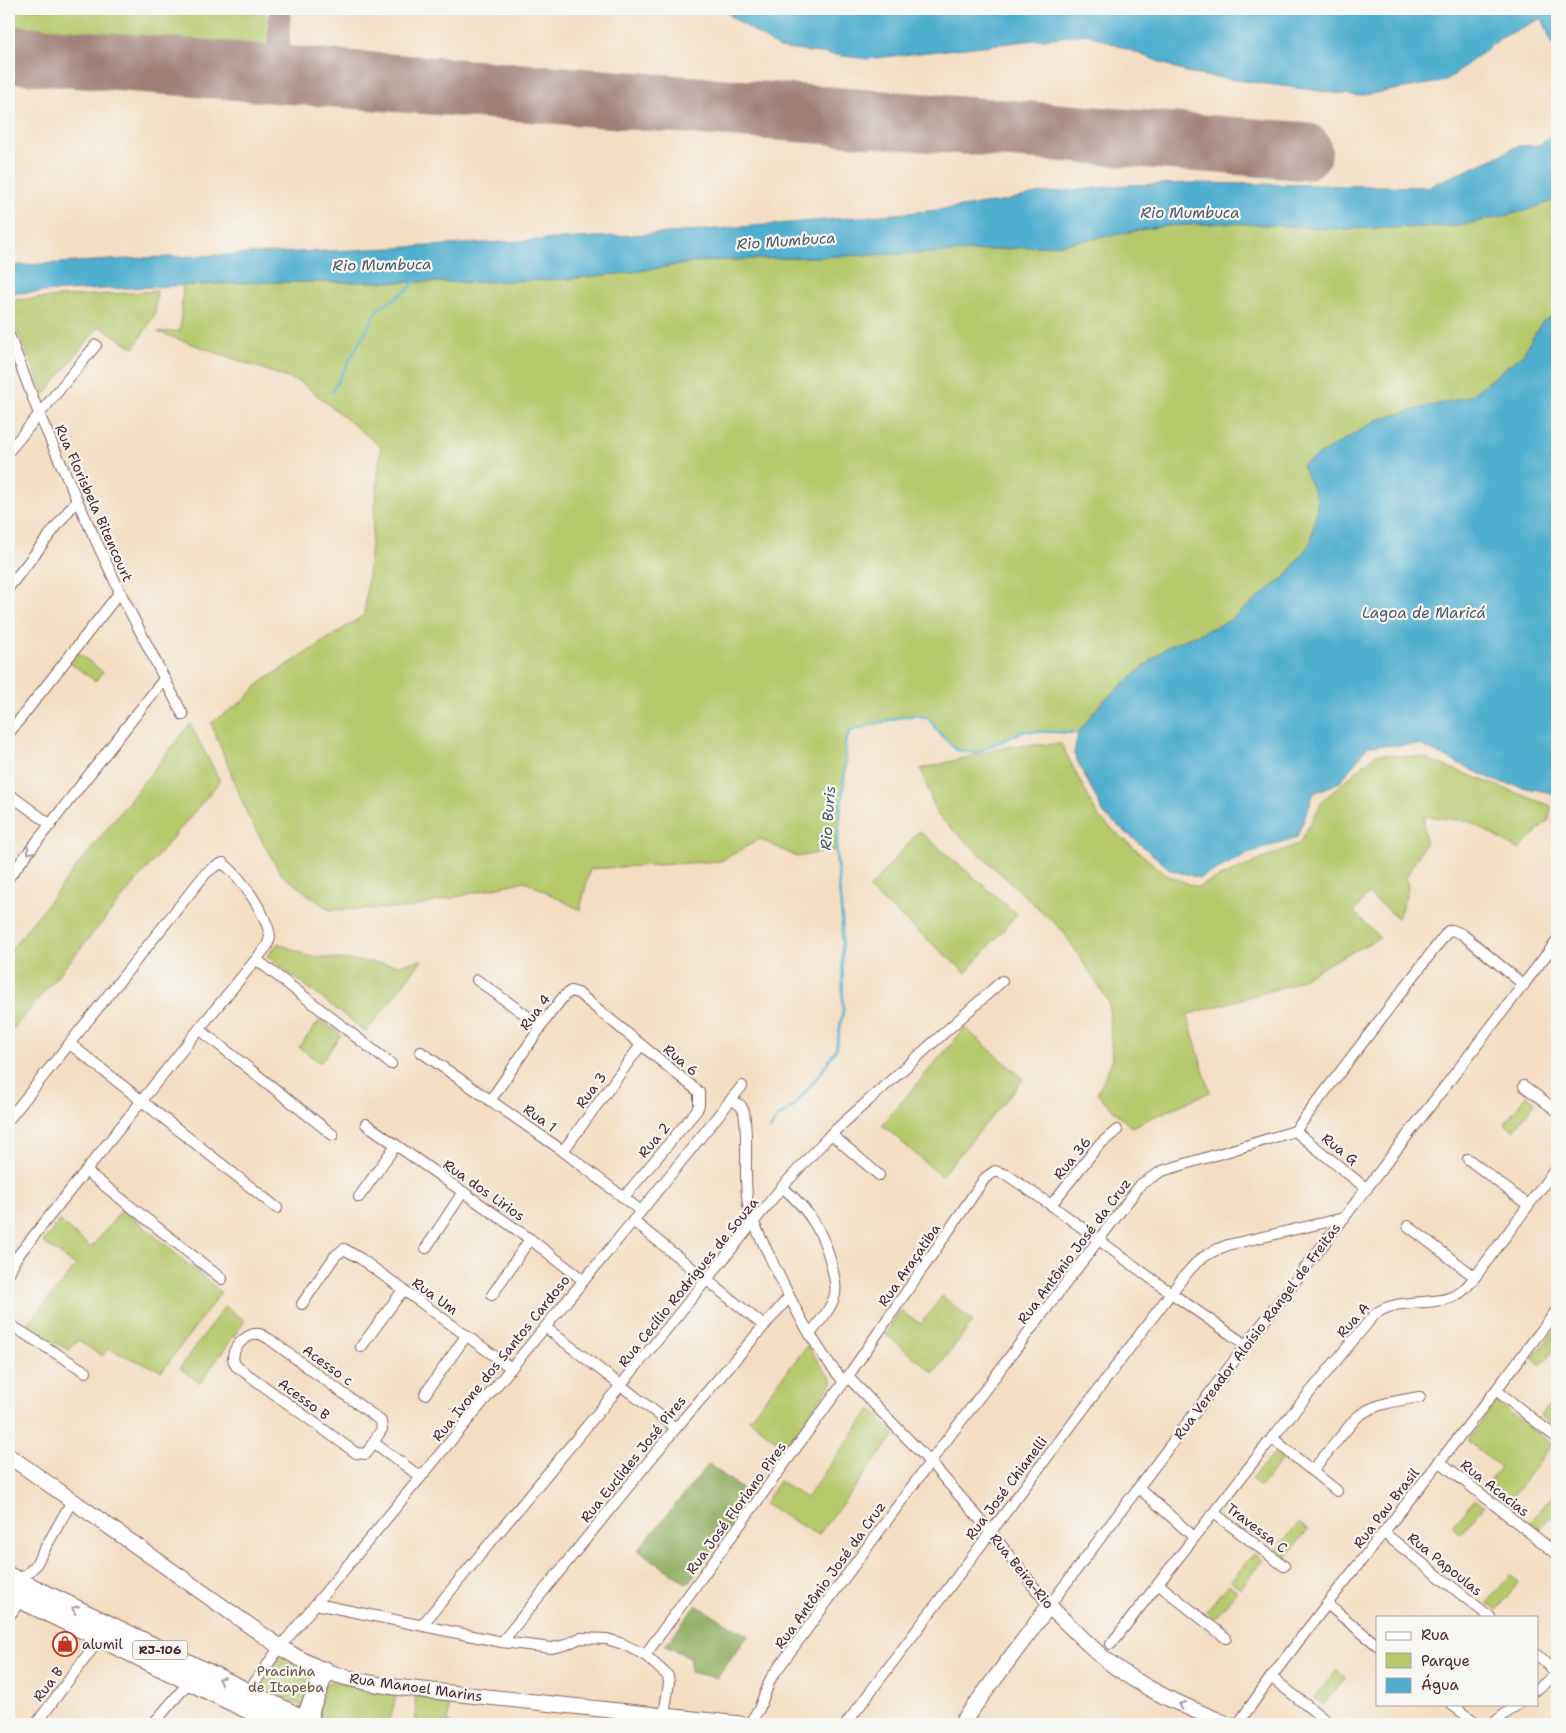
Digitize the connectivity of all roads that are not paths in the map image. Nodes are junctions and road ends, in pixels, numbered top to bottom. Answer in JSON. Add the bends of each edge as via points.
{"nodes":[{"id":1,"x":9,"y":335,"type":"edge"},
{"id":2,"x":96,"y":345,"type":"dead end"},
{"id":3,"x":39,"y":414,"type":"junction"},
{"id":4,"x":9,"y":451,"type":"edge"},
{"id":5,"x":77,"y":500,"type":"junction"},
{"id":6,"x":9,"y":587,"type":"edge"},
{"id":7,"x":120,"y":592,"type":"junction"},
{"id":8,"x":164,"y":679,"type":"junction"},
{"id":9,"x":183,"y":715,"type":"dead end"},
{"id":10,"x":9,"y":733,"type":"edge"},
{"id":11,"x":9,"y":794,"type":"edge"},
{"id":12,"x":51,"y":825,"type":"junction"},
{"id":13,"x":9,"y":877,"type":"edge"},
{"id":14,"x":1557,"y":942,"type":"edge"},
{"id":15,"x":257,"y":960,"type":"junction"},
{"id":16,"x":477,"y":980,"type":"dead end"},
{"id":17,"x":1002,"y":981,"type":"dead end"},
{"id":18,"x":1524,"y":985,"type":"junction"},
{"id":19,"x":540,"y":1026,"type":"junction"},
{"id":20,"x":199,"y":1029,"type":"junction"},
{"id":21,"x":70,"y":1044,"type":"junction"},
{"id":22,"x":642,"y":1045,"type":"junction"},
{"id":23,"x":421,"y":1052,"type":"dead end"},
{"id":24,"x":391,"y":1064,"type":"dead end"},
{"id":25,"x":742,"y":1086,"type":"dead end"},
{"id":26,"x":1524,"y":1086,"type":"dead end"},
{"id":27,"x":700,"y":1099,"type":"joint"},
{"id":28,"x":142,"y":1100,"type":"junction"},
{"id":29,"x":732,"y":1100,"type":"junction"},
{"id":30,"x":490,"y":1101,"type":"junction"},
{"id":31,"x":1557,"y":1111,"type":"edge"},
{"id":32,"x":9,"y":1119,"type":"edge"},
{"id":33,"x":366,"y":1124,"type":"dead end"},
{"id":34,"x":1117,"y":1130,"type":"dead end"},
{"id":35,"x":1296,"y":1131,"type":"junction"},
{"id":36,"x":333,"y":1134,"type":"dead end"},
{"id":37,"x":831,"y":1134,"type":"junction"},
{"id":38,"x":396,"y":1145,"type":"junction"},
{"id":39,"x":564,"y":1151,"type":"junction"},
{"id":40,"x":1468,"y":1159,"type":"dead end"},
{"id":41,"x":1557,"y":1167,"type":"edge"},
{"id":42,"x":86,"y":1171,"type":"junction"},
{"id":43,"x":879,"y":1175,"type":"dead end"},
{"id":44,"x":782,"y":1186,"type":"junction"},
{"id":45,"x":1366,"y":1189,"type":"junction"},
{"id":46,"x":463,"y":1192,"type":"junction"},
{"id":47,"x":359,"y":1197,"type":"dead end"},
{"id":48,"x":624,"y":1197,"type":"junction"},
{"id":49,"x":1051,"y":1205,"type":"junction"},
{"id":50,"x":1528,"y":1205,"type":"junction"},
{"id":51,"x":277,"y":1208,"type":"dead end"},
{"id":52,"x":641,"y":1211,"type":"junction"},
{"id":53,"x":1344,"y":1218,"type":"junction"},
{"id":54,"x":633,"y":1221,"type":"junction"},
{"id":55,"x":753,"y":1222,"type":"junction"},
{"id":56,"x":1408,"y":1226,"type":"dead end"},
{"id":57,"x":530,"y":1239,"type":"junction"},
{"id":58,"x":1098,"y":1241,"type":"junction"},
{"id":59,"x":426,"y":1248,"type":"dead end"},
{"id":60,"x":12,"y":1260,"type":"edge"},
{"id":61,"x":9,"y":1273,"type":"edge"},
{"id":62,"x":1475,"y":1277,"type":"junction"},
{"id":63,"x":222,"y":1279,"type":"dead end"},
{"id":64,"x":706,"y":1279,"type":"junction"},
{"id":65,"x":583,"y":1280,"type":"junction"},
{"id":66,"x":403,"y":1290,"type":"junction"},
{"id":67,"x":1171,"y":1293,"type":"junction"},
{"id":68,"x":492,"y":1295,"type":"dead end"},
{"id":69,"x":789,"y":1297,"type":"junction"},
{"id":70,"x":302,"y":1304,"type":"dead end"},
{"id":71,"x":1557,"y":1310,"type":"edge"},
{"id":72,"x":1554,"y":1321,"type":"edge"},
{"id":73,"x":9,"y":1324,"type":"edge"},
{"id":74,"x":763,"y":1325,"type":"junction"},
{"id":75,"x":545,"y":1326,"type":"junction"},
{"id":76,"x":254,"y":1334,"type":"joint"},
{"id":77,"x":810,"y":1334,"type":"junction"},
{"id":78,"x":466,"y":1336,"type":"junction"},
{"id":79,"x":1246,"y":1345,"type":"junction"},
{"id":80,"x":362,"y":1347,"type":"dead end"},
{"id":81,"x":511,"y":1368,"type":"junction"},
{"id":82,"x":86,"y":1372,"type":"dead end"},
{"id":83,"x":846,"y":1380,"type":"junction"},
{"id":84,"x":622,"y":1386,"type":"junction"},
{"id":85,"x":1496,"y":1390,"type":"junction"},
{"id":86,"x":425,"y":1394,"type":"dead end"},
{"id":87,"x":1420,"y":1397,"type":"dead end"},
{"id":88,"x":676,"y":1428,"type":"junction"},
{"id":89,"x":1272,"y":1438,"type":"junction"},
{"id":90,"x":1557,"y":1438,"type":"edge"},
{"id":91,"x":374,"y":1443,"type":"junction"},
{"id":92,"x":9,"y":1456,"type":"edge"},
{"id":93,"x":1439,"y":1461,"type":"junction"},
{"id":94,"x":930,"y":1462,"type":"junction"},
{"id":95,"x":1312,"y":1471,"type":"junction"},
{"id":96,"x":421,"y":1477,"type":"junction"},
{"id":97,"x":1139,"y":1488,"type":"junction"},
{"id":98,"x":1336,"y":1490,"type":"dead end"},
{"id":99,"x":72,"y":1501,"type":"junction"},
{"id":100,"x":1214,"y":1513,"type":"junction"},
{"id":101,"x":991,"y":1532,"type":"junction"},
{"id":102,"x":1384,"y":1533,"type":"junction"},
{"id":103,"x":1194,"y":1537,"type":"junction"},
{"id":104,"x":1557,"y":1554,"type":"edge"},
{"id":105,"x":35,"y":1566,"type":"junction"},
{"id":106,"x":1284,"y":1566,"type":"dead end"},
{"id":107,"x":1158,"y":1584,"type":"junction"},
{"id":108,"x":18,"y":1588,"type":"edge"},
{"id":109,"x":316,"y":1604,"type":"junction"},
{"id":110,"x":1327,"y":1604,"type":"junction"},
{"id":111,"x":1049,"y":1606,"type":"junction"},
{"id":112,"x":9,"y":1616,"type":"edge"},
{"id":113,"x":1489,"y":1616,"type":"edge"},
{"id":114,"x":422,"y":1625,"type":"junction"},
{"id":115,"x":101,"y":1637,"type":"junction"},
{"id":116,"x":1226,"y":1638,"type":"dead end"},
{"id":117,"x":502,"y":1642,"type":"junction"},
{"id":118,"x":1111,"y":1644,"type":"dead end"},
{"id":119,"x":1376,"y":1644,"type":"edge"},
{"id":120,"x":280,"y":1647,"type":"junction"},
{"id":121,"x":645,"y":1655,"type":"junction"},
{"id":122,"x":1538,"y":1656,"type":"edge"},
{"id":123,"x":325,"y":1672,"type":"junction"},
{"id":124,"x":1557,"y":1674,"type":"edge"},
{"id":125,"x":1271,"y":1677,"type":"junction"},
{"id":126,"x":190,"y":1680,"type":"junction"},
{"id":127,"x":1538,"y":1688,"type":"edge"},
{"id":128,"x":247,"y":1693,"type":"junction"},
{"id":129,"x":1454,"y":1706,"type":"edge"},
{"id":130,"x":1515,"y":1706,"type":"edge"},
{"id":131,"x":1464,"y":1714,"type":"junction"},
{"id":132,"x":664,"y":1716,"type":"junction"},
{"id":133,"x":36,"y":1724,"type":"edge"},
{"id":134,"x":153,"y":1724,"type":"edge"},
{"id":135,"x":278,"y":1724,"type":"edge"},
{"id":136,"x":312,"y":1724,"type":"edge"},
{"id":137,"x":740,"y":1724,"type":"edge"},
{"id":138,"x":749,"y":1724,"type":"edge"},
{"id":139,"x":846,"y":1724,"type":"edge"},
{"id":140,"x":961,"y":1724,"type":"edge"},
{"id":141,"x":1227,"y":1724,"type":"edge"},
{"id":142,"x":1238,"y":1724,"type":"edge"},
{"id":143,"x":1330,"y":1724,"type":"edge"},
{"id":144,"x":1468,"y":1724,"type":"edge"},
{"id":145,"x":1478,"y":1724,"type":"edge"},
{"id":146,"x":1492,"y":1724,"type":"edge"}],
"edges":[{"from":1,"to":3,"type":"street","name":"Rua Florisbela Bitencourt"},
{"from":2,"to":3,"type":"street"},
{"from":3,"to":4,"type":"street"},
{"from":3,"to":5,"type":"street","name":"Rua Florisbela Bitencourt"},
{"from":5,"to":6,"type":"street"},
{"from":5,"to":7,"type":"street","name":"Rua Florisbela Bitencourt"},
{"from":7,"to":8,"type":"street","name":"Rua Florisbela Bitencourt"},
{"from":7,"to":10,"type":"street"},
{"from":8,"to":9,"type":"street","name":"Rua Florisbela Bitencourt"},
{"from":8,"to":12,"type":"street"},
{"from":11,"to":12,"type":"street"},
{"from":12,"to":13,"type":"street","one_way":true},
{"from":14,"to":18,"type":"street","name":"Rua Vereador Aloísio Rangel de Freitas"},
{"from":15,"to":20,"type":"street"},
{"from":15,"to":21,"type":"street","via":[[270,936],[260,911],[230,869],[222,864],[214,867]]},
{"from":15,"to":24,"type":"street"},
{"from":16,"to":19,"type":"street"},
{"from":17,"to":37,"type":"street","name":"Rua Cecílio Rodrigues de Souza"},
{"from":18,"to":35,"type":"street","via":[[1462,934],[1448,931]]},
{"from":18,"to":45,"type":"street","name":"Rua Vereador Aloísio Rangel de Freitas"},
{"from":19,"to":22,"type":"street","name":"Rua 4","via":[[571,991]]},
{"from":19,"to":30,"type":"street","name":"Rua 4"},
{"from":20,"to":28,"type":"street"},
{"from":20,"to":36,"type":"street"},
{"from":21,"to":28,"type":"street"},
{"from":21,"to":32,"type":"street"},
{"from":22,"to":27,"type":"street","name":"Rua 6","via":[[699,1092]]},
{"from":22,"to":39,"type":"street","name":"Rua 3"},
{"from":23,"to":30,"type":"street","name":"Rua 1"},
{"from":25,"to":29,"type":"street","name":"Rua Ivone dos Santos Cardoso"},
{"from":26,"to":31,"type":"street"},
{"from":27,"to":48,"type":"street","name":"Rua 2","via":[[697,1110]]},
{"from":28,"to":42,"type":"street"},
{"from":28,"to":51,"type":"street"},
{"from":29,"to":52,"type":"street","name":"Rua Ivone dos Santos Cardoso"},
{"from":29,"to":55,"type":"street","via":[[744,1112],[746,1187]]},
{"from":30,"to":39,"type":"street","name":"Rua 1"},
{"from":33,"to":38,"type":"street","name":"Rua dos Lirios"},
{"from":34,"to":49,"type":"street","name":"Rua 36","via":[[1098,1146]]},
{"from":35,"to":45,"type":"street","name":"Rua G"},
{"from":35,"to":58,"type":"street","name":"Rua Antônio José da Cruz","via":[[1150,1177],[1130,1196]]},
{"from":37,"to":43,"type":"street"},
{"from":37,"to":44,"type":"street","name":"Rua Cecílio Rodrigues de Souza"},
{"from":38,"to":46,"type":"street","name":"Rua dos Lirios"},
{"from":38,"to":47,"type":"street"},
{"from":39,"to":48,"type":"street","name":"Rua 1"},
{"from":40,"to":50,"type":"street"},
{"from":41,"to":50,"type":"street","name":"Rua A"},
{"from":42,"to":60,"type":"street"},
{"from":42,"to":63,"type":"street"},
{"from":44,"to":55,"type":"street","name":"Rua Cecílio Rodrigues de Souza"},
{"from":44,"to":77,"type":"street","via":[[806,1209],[819,1228],[834,1276],[834,1299]]},
{"from":45,"to":53,"type":"street","name":"Rua Vereador Aloísio Rangel de Freitas"},
{"from":46,"to":57,"type":"street","name":"Rua dos Lirios"},
{"from":46,"to":59,"type":"street"},
{"from":48,"to":52,"type":"street","name":"Rua 1"},
{"from":49,"to":58,"type":"street"},
{"from":49,"to":83,"type":"street","name":"Rua Araçatiba","via":[[1007,1175],[995,1171],[985,1178]]},
{"from":50,"to":62,"type":"street","name":"Rua A"},
{"from":52,"to":54,"type":"street","name":"Rua Ivone dos Santos Cardoso"},
{"from":53,"to":67,"type":"street","name":"Rua José Chianelli","via":[[1228,1246],[1206,1255]]},
{"from":53,"to":79,"type":"street","name":"Rua Vereador Aloísio Rangel de Freitas"},
{"from":54,"to":64,"type":"street"},
{"from":54,"to":65,"type":"street","name":"Rua Ivone dos Santos Cardoso"},
{"from":55,"to":64,"type":"street","name":"Rua Cecílio Rodrigues de Souza"},
{"from":55,"to":69,"type":"street"},
{"from":56,"to":62,"type":"street"},
{"from":57,"to":65,"type":"street","name":"Rua dos Lirios"},
{"from":57,"to":68,"type":"street"},
{"from":58,"to":67,"type":"street"},
{"from":58,"to":94,"type":"street","name":"Rua Antônio José da Cruz"},
{"from":60,"to":61,"type":"street"},
{"from":62,"to":89,"type":"street","name":"Rua A","via":[[1464,1290],[1451,1297],[1402,1303],[1374,1314]]},
{"from":64,"to":74,"type":"street"},
{"from":64,"to":84,"type":"street","name":"Rua Cecílio Rodrigues de Souza"},
{"from":65,"to":75,"type":"street","name":"Rua Ivone dos Santos Cardoso"},
{"from":66,"to":70,"type":"street","name":"Rua Um","via":[[348,1250],[342,1250],[325,1268]]},
{"from":66,"to":78,"type":"street","name":"Rua Um"},
{"from":66,"to":80,"type":"street"},
{"from":67,"to":79,"type":"street"},
{"from":67,"to":101,"type":"street","name":"Rua José Chianelli"},
{"from":69,"to":74,"type":"street","name":"Rua Euclides José Pires"},
{"from":69,"to":77,"type":"street"},
{"from":71,"to":72,"type":"street","name":"Rua Pau Brasil"},
{"from":72,"to":85,"type":"street","name":"Rua Pau Brasil"},
{"from":73,"to":82,"type":"street"},
{"from":74,"to":88,"type":"street","name":"Rua Euclides José Pires"},
{"from":75,"to":81,"type":"street","name":"Rua Ivone dos Santos Cardoso"},
{"from":75,"to":84,"type":"street"},
{"from":76,"to":91,"type":"street","name":"Acesso c","via":[[269,1338],[378,1418],[383,1424]]},
{"from":76,"to":91,"type":"street","name":"Acesso B","via":[[239,1342],[234,1356],[234,1362],[248,1376],[356,1453],[366,1454]]},
{"from":77,"to":83,"type":"street","via":[[828,1362]]},
{"from":78,"to":81,"type":"street","name":"Rua Um"},
{"from":78,"to":86,"type":"street"},
{"from":79,"to":97,"type":"street","name":"Rua Vereador Aloísio Rangel de Freitas"},
{"from":81,"to":96,"type":"street","name":"Rua Ivone dos Santos Cardoso"},
{"from":83,"to":94,"type":"street","name":"Rua Beira-Rio"},
{"from":83,"to":121,"type":"street","name":"Rua José Floriano Pires"},
{"from":84,"to":88,"type":"street"},
{"from":84,"to":114,"type":"street","name":"Rua Cecílio Rodrigues de Souza"},
{"from":85,"to":90,"type":"street"},
{"from":85,"to":93,"type":"street","name":"Rua Pau Brasil"},
{"from":87,"to":95,"type":"street","via":[[1365,1410]]},
{"from":88,"to":117,"type":"street","name":"Rua Euclides José Pires"},
{"from":89,"to":95,"type":"street"},
{"from":89,"to":100,"type":"street","name":"Rua A"},
{"from":91,"to":96,"type":"street"},
{"from":92,"to":99,"type":"main road","name":"Rua Manoel Marins"},
{"from":93,"to":102,"type":"street","name":"Rua Pau Brasil"},
{"from":93,"to":104,"type":"street","name":"Rua Acacias"},
{"from":94,"to":101,"type":"street","name":"Rua Beira-Rio"},
{"from":94,"to":138,"type":"street","name":"Rua Antônio José da Cruz","via":[[771,1678],[759,1709]]},
{"from":95,"to":98,"type":"street"},
{"from":96,"to":109,"type":"street","name":"Rua Ivone dos Santos Cardoso"},
{"from":97,"to":103,"type":"street"},
{"from":97,"to":111,"type":"street","name":"Rua Vereador Aloísio Rangel de Freitas"},
{"from":99,"to":105,"type":"street"},
{"from":99,"to":120,"type":"main road","name":"Rua Manoel Marins"},
{"from":100,"to":103,"type":"street","name":"Rua A"},
{"from":100,"to":106,"type":"street","name":"Travessa C"},
{"from":101,"to":111,"type":"street","name":"Rua Beira-Rio"},
{"from":101,"to":139,"type":"street","name":"Rua José Chianelli"},
{"from":102,"to":110,"type":"street","name":"Rua Pau Brasil"},
{"from":102,"to":113,"type":"street","name":"Rua Papoulas"},
{"from":103,"to":107,"type":"street","name":"Rua A"},
{"from":105,"to":108,"type":"street"},
{"from":105,"to":108,"type":"street","via":[[33,1578]]},
{"from":107,"to":116,"type":"street"},
{"from":107,"to":118,"type":"street","name":"Rua A"},
{"from":108,"to":112,"type":"street"},
{"from":108,"to":115,"type":"highway","number":"RJ-106"},
{"from":128,"to":108,"type":"highway","number":"RJ-106","one_way":true},
{"from":109,"to":114,"type":"street"},
{"from":109,"to":120,"type":"street","name":"Rua Ivone dos Santos Cardoso"},
{"from":110,"to":119,"type":"street"},
{"from":110,"to":125,"type":"street","name":"Rua Pau Brasil"},
{"from":111,"to":140,"type":"main road","name":"Rua Vereador Aloísio Rangel de Freitas"},
{"from":141,"to":111,"type":"main road","name":"Rua Beira-Rio","one_way":true,"via":[[1164,1698],[1118,1669]]},
{"from":114,"to":117,"type":"street"},
{"from":115,"to":126,"type":"highway","number":"RJ-106"},
{"from":115,"to":133,"type":"street","name":"Rua B"},
{"from":117,"to":121,"type":"street","via":[[552,1648],[591,1637],[623,1644]]},
{"from":120,"to":123,"type":"main road","name":"Rua Manoel Marins"},
{"from":120,"to":128,"type":"street","name":"Rua Ivone dos Santos Cardoso"},
{"from":121,"to":132,"type":"street","via":[[668,1676]]},
{"from":122,"to":124,"type":"street"},
{"from":123,"to":132,"type":"main road","name":"Rua Manoel Marins","via":[[358,1682],[395,1687]]},
{"from":123,"to":136,"type":"highway","via":[[310,1708]]},
{"from":124,"to":127,"type":"street"},
{"from":125,"to":142,"type":"street","name":"Rua Pau Brasil"},
{"from":125,"to":143,"type":"street"},
{"from":126,"to":134,"type":"street"},
{"from":126,"to":135,"type":"highway","number":"RJ-106"},
{"from":128,"to":136,"type":"highway","number":"RJ-106"},
{"from":129,"to":131,"type":"street"},
{"from":130,"to":146,"type":"street"},
{"from":131,"to":144,"type":"street"},
{"from":131,"to":145,"type":"street"},
{"from":132,"to":137,"type":"main road","name":"Rua Manoel Marins"}]}
